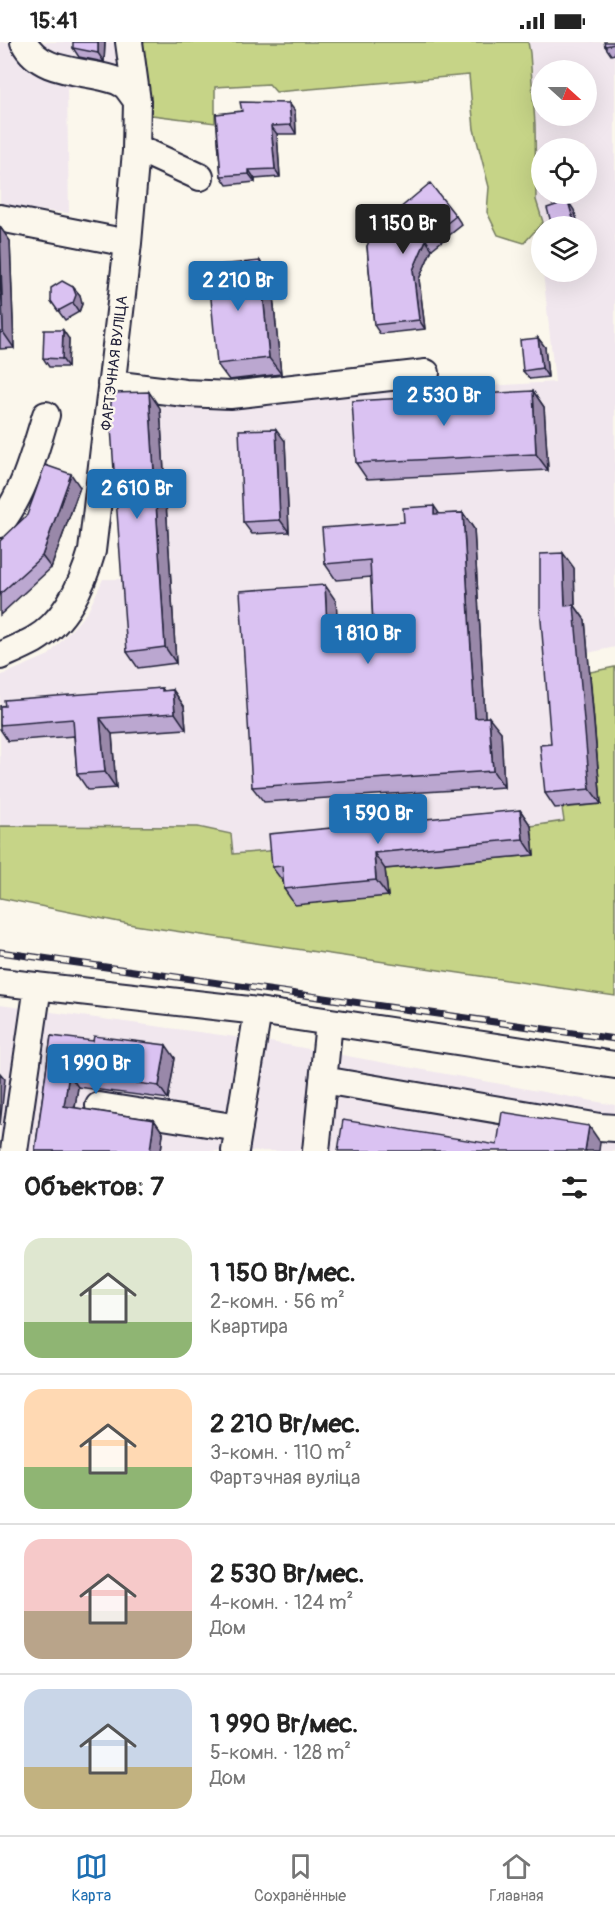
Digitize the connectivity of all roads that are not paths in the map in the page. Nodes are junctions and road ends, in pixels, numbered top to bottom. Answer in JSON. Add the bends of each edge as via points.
{"nodes":[{"id":1,"x":24,"y":42,"type":"edge"},
{"id":2,"x":129,"y":42,"type":"edge"},
{"id":3,"x":137,"y":101,"type":"junction"},
{"id":4,"x":136,"y":151,"type":"junction"},
{"id":5,"x":200,"y":177,"type":"dead end"},
{"id":6,"x":0,"y":218,"type":"edge"},
{"id":7,"x":128,"y":243,"type":"junction"},
{"id":8,"x":426,"y":373,"type":"dead end"},
{"id":9,"x":111,"y":384,"type":"junction"},
{"id":10,"x":46,"y":415,"type":"dead end"},
{"id":11,"x":0,"y":524,"type":"edge"},
{"id":12,"x":0,"y":657,"type":"edge"},
{"id":13,"x":0,"y":982,"type":"edge"},
{"id":14,"x":38,"y":986,"type":"junction"},
{"id":15,"x":258,"y":1011,"type":"junction"},
{"id":16,"x":329,"y":1022,"type":"junction"},
{"id":17,"x":615,"y":1065,"type":"edge"},
{"id":18,"x":323,"y":1080,"type":"junction"},
{"id":19,"x":99,"y":1106,"type":"dead end"},
{"id":20,"x":615,"y":1128,"type":"edge"},
{"id":21,"x":237,"y":1139,"type":"edge"},
{"id":22,"x":14,"y":1151,"type":"edge"},
{"id":23,"x":316,"y":1151,"type":"edge"}],
"edges":[{"from":1,"to":3,"type":"street","via":[[36,58],[47,64],[117,81]]},
{"from":2,"to":3,"type":"street","name":"ФАРТЭЧНАЯ ВУЛІЦА"},
{"from":3,"to":4,"type":"street","name":"ФАРТЭЧНАЯ ВУЛІЦА"},
{"from":4,"to":5,"type":"street"},
{"from":4,"to":7,"type":"street","name":"ФАРТЭЧНАЯ ВУЛІЦА"},
{"from":6,"to":7,"type":"street"},
{"from":7,"to":9,"type":"street","name":"ФАРТЭЧНАЯ ВУЛІЦА"},
{"from":8,"to":9,"type":"street","via":[[230,394]]},
{"from":9,"to":12,"type":"street","name":"ФАРТЭЧНАЯ ВУЛІЦА","via":[[92,551],[85,576],[74,599],[57,620],[36,639]]},
{"from":10,"to":11,"type":"street","via":[[25,481]]},
{"from":13,"to":14,"type":"street"},
{"from":14,"to":15,"type":"street"},
{"from":14,"to":22,"type":"street"},
{"from":15,"to":16,"type":"street"},
{"from":15,"to":21,"type":"street"},
{"from":16,"to":17,"type":"street"},
{"from":16,"to":18,"type":"street"},
{"from":18,"to":20,"type":"street"},
{"from":18,"to":23,"type":"street"},
{"from":19,"to":21,"type":"street"}]}
